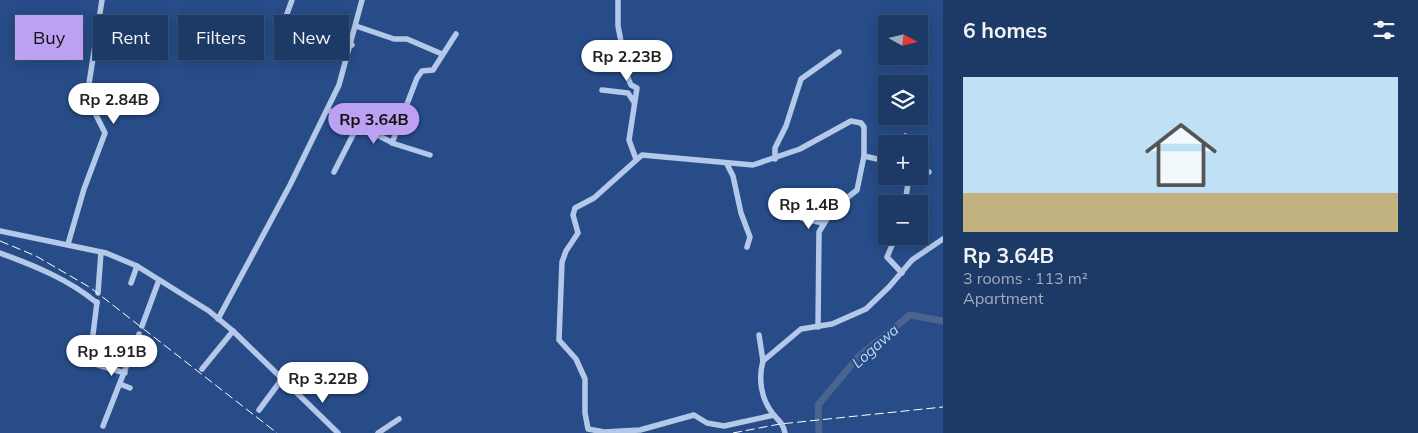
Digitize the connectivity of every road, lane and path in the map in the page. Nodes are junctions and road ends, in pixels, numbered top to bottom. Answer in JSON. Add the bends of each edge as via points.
{"nodes":[{"id":1,"x":102,"y":0,"type":"edge"},
{"id":2,"x":292,"y":0,"type":"edge"},
{"id":3,"x":362,"y":0,"type":"edge"},
{"id":4,"x":618,"y":0,"type":"edge"},
{"id":5,"x":356,"y":26,"type":"junction"},
{"id":6,"x":456,"y":34,"type":"dead end"},
{"id":7,"x":352,"y":45,"type":"junction"},
{"id":8,"x":839,"y":52,"type":"dead end"},
{"id":9,"x":442,"y":54,"type":"junction"},
{"id":10,"x":602,"y":90,"type":"dead end"},
{"id":11,"x":634,"y":102,"type":"junction"},
{"id":12,"x":328,"y":110,"type":"junction"},
{"id":13,"x":358,"y":125,"type":"junction"},
{"id":14,"x":392,"y":142,"type":"junction"},
{"id":15,"x":430,"y":155,"type":"dead end"},
{"id":16,"x":864,"y":156,"type":"junction"},
{"id":17,"x":775,"y":158,"type":"junction"},
{"id":18,"x":636,"y":159,"type":"junction"},
{"id":19,"x":878,"y":159,"type":"edge"},
{"id":20,"x":727,"y":164,"type":"junction"},
{"id":21,"x":334,"y":172,"type":"dead end"},
{"id":22,"x":801,"y":218,"type":"dead end"},
{"id":23,"x":823,"y":223,"type":"junction"},
{"id":24,"x":0,"y":231,"type":"edge"},
{"id":25,"x":943,"y":238,"type":"edge"},
{"id":26,"x":68,"y":244,"type":"junction"},
{"id":27,"x":892,"y":245,"type":"edge"},
{"id":28,"x":747,"y":247,"type":"dead end"},
{"id":29,"x":101,"y":252,"type":"junction"},
{"id":30,"x":0,"y":253,"type":"edge"},
{"id":31,"x":137,"y":266,"type":"junction"},
{"id":32,"x":900,"y":271,"type":"junction"},
{"id":33,"x":159,"y":280,"type":"junction"},
{"id":34,"x":131,"y":283,"type":"dead end"},
{"id":35,"x":98,"y":293,"type":"dead end"},
{"id":36,"x":218,"y":319,"type":"junction"},
{"id":37,"x":818,"y":324,"type":"junction"},
{"id":38,"x":142,"y":326,"type":"dead end"},
{"id":39,"x":233,"y":331,"type":"junction"},
{"id":40,"x":139,"y":334,"type":"dead end"},
{"id":41,"x":759,"y":335,"type":"dead end"},
{"id":42,"x":763,"y":361,"type":"junction"},
{"id":43,"x":202,"y":369,"type":"dead end"},
{"id":44,"x":125,"y":372,"type":"junction"},
{"id":45,"x":282,"y":379,"type":"junction"},
{"id":46,"x":120,"y":384,"type":"junction"},
{"id":47,"x":130,"y":388,"type":"dead end"},
{"id":48,"x":259,"y":410,"type":"dead end"},
{"id":49,"x":774,"y":415,"type":"junction"},
{"id":50,"x":399,"y":419,"type":"dead end"},
{"id":51,"x":103,"y":426,"type":"dead end"},
{"id":52,"x":338,"y":433,"type":"edge"},
{"id":53,"x":378,"y":433,"type":"edge"},
{"id":54,"x":786,"y":433,"type":"edge"}],
"edges":[{"from":1,"to":26,"type":"street","via":[[88,90],[91,105],[105,133]]},
{"from":2,"to":7,"type":"street","via":[[284,22],[286,29]]},
{"from":3,"to":5,"type":"street"},
{"from":4,"to":11,"type":"street","via":[[618,26],[628,78],[637,88]]},
{"from":5,"to":7,"type":"street"},
{"from":5,"to":9,"type":"street","via":[[394,39],[410,40]]},
{"from":6,"to":9,"type":"street"},
{"from":7,"to":12,"type":"street"},
{"from":8,"to":17,"type":"street","via":[[802,80],[788,121],[774,148]]},
{"from":9,"to":14,"type":"street","via":[[433,70],[422,71],[417,78]]},
{"from":10,"to":11,"type":"street","via":[[628,93]]},
{"from":11,"to":18,"type":"street","via":[[629,140]]},
{"from":12,"to":13,"type":"street"},
{"from":12,"to":36,"type":"street"},
{"from":13,"to":14,"type":"street"},
{"from":13,"to":21,"type":"street"},
{"from":14,"to":15,"type":"street"},
{"from":16,"to":17,"type":"street","via":[[864,127],[853,120],[800,149]]},
{"from":16,"to":19,"type":"street"},
{"from":16,"to":23,"type":"street","via":[[857,190],[833,209]]},
{"from":17,"to":20,"type":"street","via":[[753,165]]},
{"from":18,"to":20,"type":"street","via":[[649,154]]},
{"from":18,"to":49,"type":"street","via":[[600,193],[575,208],[573,215],[578,233],[566,251],[561,268],[559,342],[576,359],[585,379],[588,429],[604,432],[640,430],[694,415],[707,423],[724,426]]},
{"from":20,"to":28,"type":"street","via":[[750,237]]},
{"from":22,"to":23,"type":"street"},
{"from":23,"to":37,"type":"street","via":[[818,240]]},
{"from":24,"to":26,"type":"street"},
{"from":25,"to":32,"type":"street"},
{"from":26,"to":29,"type":"street"},
{"from":27,"to":32,"type":"street","via":[[887,257]]},
{"from":29,"to":31,"type":"street"},
{"from":29,"to":35,"type":"street"},
{"from":30,"to":44,"type":"street","via":[[25,262],[97,302],[90,359],[98,365]]},
{"from":31,"to":33,"type":"street"},
{"from":31,"to":34,"type":"street"},
{"from":32,"to":37,"type":"street","via":[[866,309],[836,323]]},
{"from":33,"to":36,"type":"street"},
{"from":33,"to":38,"type":"street"},
{"from":36,"to":39,"type":"street"},
{"from":37,"to":42,"type":"street","via":[[798,330]]},
{"from":39,"to":43,"type":"street"},
{"from":39,"to":45,"type":"street"},
{"from":40,"to":44,"type":"street"},
{"from":41,"to":42,"type":"street"},
{"from":42,"to":49,"type":"street","via":[[762,390]]},
{"from":44,"to":46,"type":"street"},
{"from":45,"to":48,"type":"street"},
{"from":45,"to":52,"type":"street"},
{"from":46,"to":47,"type":"street"},
{"from":46,"to":51,"type":"street"},
{"from":49,"to":54,"type":"street","via":[[782,422]]},
{"from":50,"to":53,"type":"street"}]}
